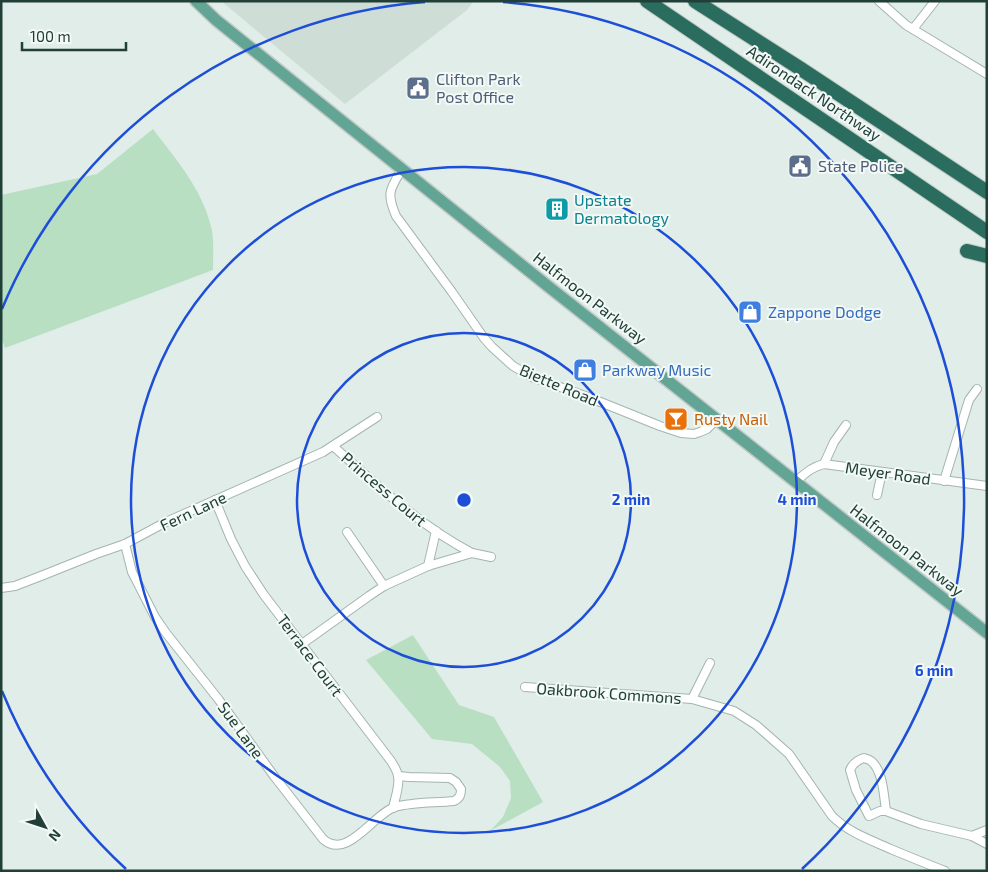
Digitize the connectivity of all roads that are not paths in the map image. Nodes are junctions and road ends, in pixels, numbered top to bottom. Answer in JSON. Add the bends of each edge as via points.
{"nodes":[{"id":1,"x":196,"y":1,"type":"edge"},
{"id":2,"x":647,"y":1,"type":"edge"},
{"id":3,"x":695,"y":1,"type":"edge"},
{"id":4,"x":879,"y":1,"type":"edge"},
{"id":5,"x":936,"y":1,"type":"edge"},
{"id":6,"x":912,"y":29,"type":"junction"},
{"id":7,"x":987,"y":74,"type":"edge"},
{"id":8,"x":402,"y":169,"type":"junction"},
{"id":9,"x":987,"y":192,"type":"edge"},
{"id":10,"x":987,"y":232,"type":"edge"},
{"id":11,"x":967,"y":251,"type":"dead end"},
{"id":12,"x":987,"y":256,"type":"edge"},
{"id":13,"x":977,"y":389,"type":"dead end"},
{"id":14,"x":377,"y":417,"type":"dead end"},
{"id":15,"x":717,"y":420,"type":"junction"},
{"id":16,"x":846,"y":426,"type":"dead end"},
{"id":17,"x":332,"y":446,"type":"junction"},
{"id":18,"x":824,"y":464,"type":"junction"},
{"id":19,"x":882,"y":472,"type":"junction"},
{"id":20,"x":944,"y":481,"type":"junction"},
{"id":21,"x":795,"y":482,"type":"junction"},
{"id":22,"x":987,"y":486,"type":"edge"},
{"id":23,"x":877,"y":495,"type":"dead end"},
{"id":24,"x":215,"y":500,"type":"junction"},
{"id":25,"x":436,"y":531,"type":"junction"},
{"id":26,"x":347,"y":532,"type":"dead end"},
{"id":27,"x":125,"y":544,"type":"junction"},
{"id":28,"x":472,"y":554,"type":"junction"},
{"id":29,"x":491,"y":557,"type":"dead end"},
{"id":30,"x":428,"y":566,"type":"junction"},
{"id":31,"x":384,"y":586,"type":"junction"},
{"id":32,"x":1,"y":588,"type":"edge"},
{"id":33,"x":987,"y":634,"type":"edge"},
{"id":34,"x":302,"y":644,"type":"junction"},
{"id":35,"x":710,"y":663,"type":"dead end"},
{"id":36,"x":525,"y":687,"type":"dead end"},
{"id":37,"x":692,"y":699,"type":"junction"},
{"id":38,"x":398,"y":776,"type":"junction"},
{"id":39,"x":392,"y":808,"type":"junction"},
{"id":40,"x":886,"y":811,"type":"junction"},
{"id":41,"x":987,"y":830,"type":"edge"},
{"id":42,"x":972,"y":836,"type":"junction"},
{"id":43,"x":987,"y":844,"type":"edge"},
{"id":44,"x":944,"y":871,"type":"edge"}],
"edges":[{"from":1,"to":8,"type":"main road","name":"Halfmoon Parkway"},
{"from":2,"to":10,"type":"highway","name":"Adirondack Northway"},
{"from":3,"to":9,"type":"highway","name":"Adirondack Northway"},
{"from":4,"to":6,"type":"street"},
{"from":5,"to":6,"type":"street"},
{"from":6,"to":7,"type":"street"},
{"from":8,"to":15,"type":"main road","name":"Halfmoon Parkway"},
{"from":8,"to":15,"type":"street","name":"Biette Road","via":[[390,194],[396,216],[484,338],[514,366],[532,376],[681,433],[700,432]]},
{"from":11,"to":12,"type":"highway"},
{"from":13,"to":20,"type":"street","via":[[969,400]]},
{"from":14,"to":17,"type":"street","name":"Fern Lane"},
{"from":15,"to":21,"type":"main road","name":"Halfmoon Parkway"},
{"from":16,"to":18,"type":"street"},
{"from":17,"to":24,"type":"street","name":"Fern Lane"},
{"from":17,"to":25,"type":"street","name":"Princess Court","via":[[394,500]]},
{"from":18,"to":19,"type":"street","name":"Meyer Road"},
{"from":18,"to":21,"type":"street","name":"Meyer Road","via":[[809,469]]},
{"from":19,"to":20,"type":"street","name":"Meyer Road"},
{"from":19,"to":23,"type":"street"},
{"from":20,"to":22,"type":"street","name":"Meyer Road"},
{"from":21,"to":33,"type":"main road","name":"Halfmoon Parkway"},
{"from":24,"to":27,"type":"street","name":"Fern Lane"},
{"from":24,"to":34,"type":"street","name":"Terrace Court","via":[[245,566]]},
{"from":25,"to":28,"type":"street","name":"Princess Court"},
{"from":25,"to":30,"type":"street","name":"Princess Court"},
{"from":26,"to":31,"type":"street"},
{"from":27,"to":32,"type":"street","name":"Fern Lane","via":[[15,586]]},
{"from":27,"to":39,"type":"street","name":"Sue Lane","via":[[132,572],[155,617],[328,844],[339,846],[349,842]]},
{"from":28,"to":29,"type":"street","name":"Princess Court"},
{"from":28,"to":30,"type":"street","name":"Princess Court"},
{"from":30,"to":31,"type":"street","name":"Princess Court"},
{"from":31,"to":34,"type":"street","name":"Princess Court"},
{"from":34,"to":38,"type":"street","name":"Terrace Court","via":[[391,761]]},
{"from":35,"to":37,"type":"street","name":"Oakbrook Commons"},
{"from":36,"to":37,"type":"street","name":"Oakbrook Commons"},
{"from":37,"to":44,"type":"street","name":"Oakbrook Commons","via":[[734,711],[773,738],[789,754],[832,816],[845,827]]},
{"from":38,"to":39,"type":"street"},
{"from":38,"to":39,"type":"street","via":[[450,778],[462,789],[461,795],[454,801]]},
{"from":40,"to":40,"type":"street","via":[[877,769],[872,761],[858,760],[850,770],[869,816]]},
{"from":40,"to":42,"type":"street","via":[[921,824]]},
{"from":41,"to":42,"type":"street"},
{"from":42,"to":43,"type":"street"}]}
